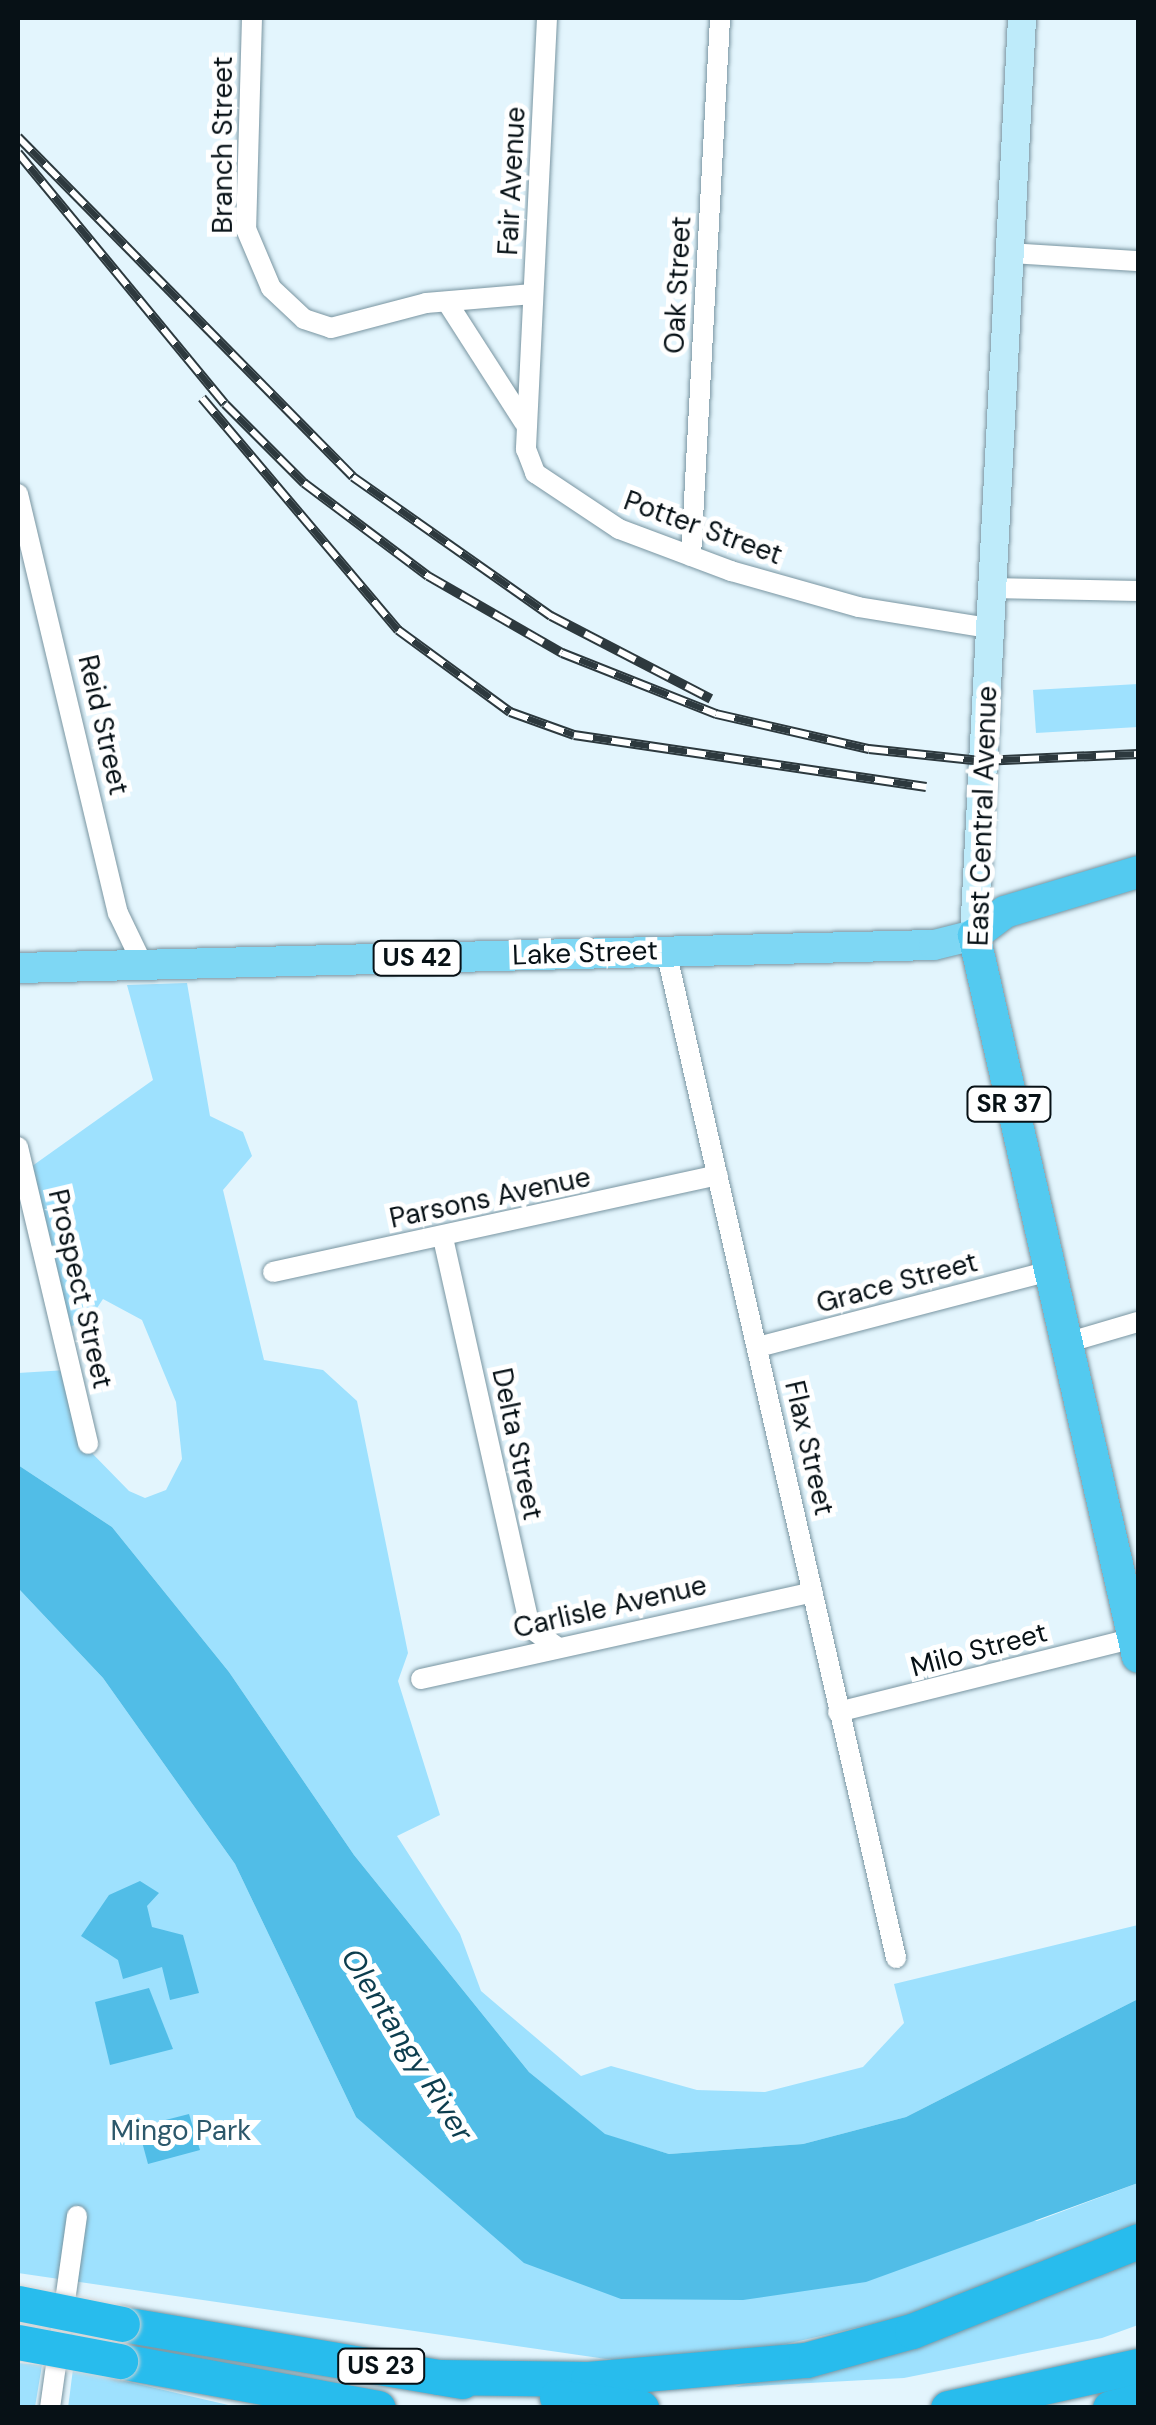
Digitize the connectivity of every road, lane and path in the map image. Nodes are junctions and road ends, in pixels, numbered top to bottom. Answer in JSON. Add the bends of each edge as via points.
{"nodes":[{"id":1,"x":252,"y":18,"type":"edge"},
{"id":2,"x":547,"y":18,"type":"edge"},
{"id":3,"x":720,"y":18,"type":"edge"},
{"id":4,"x":1022,"y":18,"type":"edge"},
{"id":5,"x":1010,"y":253,"type":"junction"},
{"id":6,"x":1138,"y":261,"type":"edge"},
{"id":7,"x":533,"y":294,"type":"junction"},
{"id":8,"x":447,"y":302,"type":"junction"},
{"id":9,"x":529,"y":348,"type":"joint"},
{"id":10,"x":527,"y":427,"type":"junction"},
{"id":11,"x":18,"y":494,"type":"edge"},
{"id":12,"x":690,"y":556,"type":"junction"},
{"id":13,"x":992,"y":588,"type":"junction"},
{"id":14,"x":1138,"y":592,"type":"edge"},
{"id":15,"x":989,"y":628,"type":"junction"},
{"id":16,"x":1138,"y":872,"type":"edge"},
{"id":17,"x":974,"y":935,"type":"junction"},
{"id":18,"x":666,"y":951,"type":"junction"},
{"id":19,"x":143,"y":965,"type":"junction"},
{"id":20,"x":18,"y":968,"type":"edge"},
{"id":21,"x":18,"y":1148,"type":"edge"},
{"id":22,"x":718,"y":1175,"type":"junction"},
{"id":23,"x":443,"y":1238,"type":"junction"},
{"id":24,"x":1050,"y":1271,"type":"junction"},
{"id":25,"x":273,"y":1272,"type":"dead end"},
{"id":26,"x":1138,"y":1322,"type":"edge"},
{"id":27,"x":1066,"y":1342,"type":"junction"},
{"id":28,"x":758,"y":1346,"type":"junction"},
{"id":29,"x":88,"y":1444,"type":"dead end"},
{"id":30,"x":812,"y":1592,"type":"junction"},
{"id":31,"x":557,"y":1646,"type":"junction"},
{"id":32,"x":1136,"y":1647,"type":"edge"},
{"id":33,"x":421,"y":1679,"type":"dead end"},
{"id":34,"x":838,"y":1712,"type":"junction"},
{"id":35,"x":896,"y":1958,"type":"dead end"},
{"id":36,"x":77,"y":2216,"type":"dead end"},
{"id":37,"x":1138,"y":2242,"type":"edge"},
{"id":38,"x":18,"y":2303,"type":"edge"},
{"id":39,"x":18,"y":2342,"type":"edge"},
{"id":40,"x":1138,"y":2366,"type":"edge"},
{"id":41,"x":438,"y":2376,"type":"junction"},
{"id":42,"x":1138,"y":2401,"type":"edge"},
{"id":43,"x":329,"y":2404,"type":"edge"},
{"id":44,"x":50,"y":2408,"type":"edge"},
{"id":45,"x":378,"y":2408,"type":"edge"},
{"id":46,"x":640,"y":2408,"type":"edge"},
{"id":47,"x":948,"y":2408,"type":"edge"},
{"id":48,"x":1110,"y":2408,"type":"edge"}],
"edges":[{"from":1,"to":8,"type":"street","name":"Branch Street","via":[[246,229],[262,276],[304,319],[331,328]]},
{"from":2,"to":7,"type":"street","name":"Fair Avenue"},
{"from":3,"to":12,"type":"street","name":"Oak Street"},
{"from":4,"to":5,"type":"main road","name":"East Central Avenue","number":"SR 37"},
{"from":5,"to":6,"type":"street"},
{"from":5,"to":13,"type":"main road","name":"East Central Avenue","number":"SR 37"},
{"from":7,"to":8,"type":"street","name":"Branch Street"},
{"from":7,"to":9,"type":"street","name":"Fair Avenue"},
{"from":8,"to":10,"type":"street"},
{"from":9,"to":10,"type":"street","name":"Potter Street"},
{"from":10,"to":12,"type":"street","name":"Potter Street","via":[[530,463],[550,490]]},
{"from":11,"to":19,"type":"street","name":"Reid Street","via":[[118,913]]},
{"from":12,"to":15,"type":"street","name":"Potter Street","via":[[828,600]]},
{"from":13,"to":14,"type":"street"},
{"from":13,"to":15,"type":"main road","name":"East Central Avenue","number":"SR 37"},
{"from":15,"to":17,"type":"main road","name":"East Central Avenue","number":"SR 37"},
{"from":16,"to":17,"type":"highway","name":"Lake Street","number":"US 42","via":[[1005,912]]},
{"from":17,"to":18,"type":"main road","name":"Lake Street","number":"US 42","via":[[934,945]]},
{"from":17,"to":24,"type":"highway","name":"East Central Avenue","number":"SR 37"},
{"from":18,"to":19,"type":"main road","name":"Lake Street","number":"US 42"},
{"from":18,"to":22,"type":"street","name":"Flax Street"},
{"from":19,"to":20,"type":"main road","name":"Lake Street","number":"US 42"},
{"from":21,"to":29,"type":"street","name":"Prospect Street"},
{"from":22,"to":23,"type":"street","name":"Parsons Avenue"},
{"from":22,"to":28,"type":"street","name":"Flax Street"},
{"from":23,"to":25,"type":"street","name":"Parsons Avenue"},
{"from":23,"to":31,"type":"street","name":"Delta Street","via":[[530,1628]]},
{"from":24,"to":27,"type":"highway","name":"East Central Avenue","number":"SR 37"},
{"from":24,"to":28,"type":"street","name":"Grace Street"},
{"from":26,"to":27,"type":"street"},
{"from":27,"to":32,"type":"highway","name":"East Central Avenue","number":"SR 37"},
{"from":28,"to":30,"type":"street","name":"Flax Street"},
{"from":30,"to":31,"type":"street","name":"Carlisle Avenue"},
{"from":30,"to":34,"type":"street","name":"Flax Street"},
{"from":31,"to":33,"type":"street","name":"Carlisle Avenue"},
{"from":32,"to":34,"type":"street","name":"Milo Street"},
{"from":34,"to":35,"type":"street","name":"Flax Street"},
{"from":36,"to":44,"type":"street"},
{"from":37,"to":41,"type":"highway","via":[[912,2332],[806,2360],[588,2380]]},
{"from":38,"to":41,"type":"highway","number":"US 23","bridge":true},
{"from":39,"to":43,"type":"highway","number":"US 23","bridge":true},
{"from":40,"to":47,"type":"highway"},
{"from":41,"to":46,"type":"highway","number":"US 23"},
{"from":42,"to":48,"type":"highway"},
{"from":43,"to":45,"type":"highway","number":"US 23"}]}
